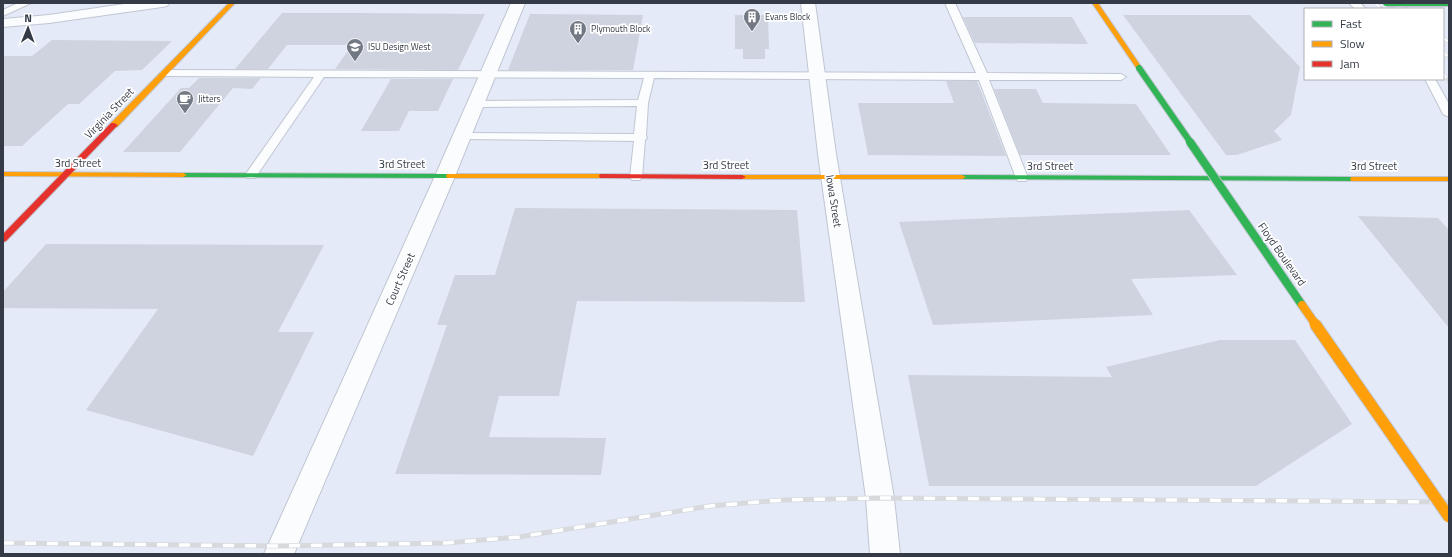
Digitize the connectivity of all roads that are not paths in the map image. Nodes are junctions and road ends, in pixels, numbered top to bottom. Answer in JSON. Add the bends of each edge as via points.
{"nodes":[{"id":1,"x":26,"y":3,"type":"edge"},
{"id":2,"x":162,"y":3,"type":"edge"},
{"id":3,"x":232,"y":3,"type":"edge"},
{"id":4,"x":518,"y":3,"type":"edge"},
{"id":5,"x":808,"y":3,"type":"edge"},
{"id":6,"x":950,"y":3,"type":"edge"},
{"id":7,"x":1095,"y":3,"type":"edge"},
{"id":8,"x":1386,"y":3,"type":"edge"},
{"id":9,"x":1449,"y":3,"type":"edge"},
{"id":10,"x":129,"y":5,"type":"edge"},
{"id":11,"x":3,"y":13,"type":"edge"},
{"id":12,"x":3,"y":23,"type":"edge"},
{"id":13,"x":165,"y":73,"type":"junction"},
{"id":14,"x":321,"y":74,"type":"junction"},
{"id":15,"x":486,"y":75,"type":"junction"},
{"id":16,"x":650,"y":76,"type":"junction"},
{"id":17,"x":818,"y":76,"type":"junction"},
{"id":18,"x":983,"y":77,"type":"junction"},
{"id":19,"x":1121,"y":77,"type":"dead end"},
{"id":20,"x":1431,"y":80,"type":"edge"},
{"id":21,"x":643,"y":103,"type":"junction"},
{"id":22,"x":475,"y":104,"type":"junction"},
{"id":23,"x":1449,"y":114,"type":"edge"},
{"id":24,"x":462,"y":136,"type":"junction"},
{"id":25,"x":641,"y":138,"type":"junction"},
{"id":26,"x":3,"y":174,"type":"edge"},
{"id":27,"x":66,"y":174,"type":"junction"},
{"id":28,"x":251,"y":175,"type":"junction"},
{"id":29,"x":445,"y":176,"type":"junction"},
{"id":30,"x":636,"y":176,"type":"junction"},
{"id":31,"x":831,"y":177,"type":"junction"},
{"id":32,"x":1022,"y":178,"type":"junction"},
{"id":33,"x":1449,"y":179,"type":"edge"},
{"id":34,"x":3,"y":239,"type":"edge"},
{"id":35,"x":1449,"y":517,"type":"edge"},
{"id":36,"x":279,"y":554,"type":"edge"},
{"id":37,"x":885,"y":554,"type":"edge"}],
"edges":[{"from":1,"to":11,"type":"lane"},
{"from":2,"to":10,"type":"street"},
{"from":3,"to":13,"type":"street","name":"Virginia Street"},
{"from":4,"to":15,"type":"street","name":"Court Street"},
{"from":5,"to":17,"type":"street","name":"Iowa Street"},
{"from":6,"to":18,"type":"lane"},
{"from":7,"to":35,"type":"street","name":"Floyd Boulevard","bridge":true},
{"from":8,"to":9,"type":"street","bridge":true},
{"from":10,"to":12,"type":"street","via":[[49,19]]},
{"from":13,"to":14,"type":"lane"},
{"from":13,"to":27,"type":"street","name":"Virginia Street"},
{"from":14,"to":15,"type":"lane"},
{"from":14,"to":28,"type":"lane"},
{"from":15,"to":16,"type":"lane"},
{"from":15,"to":22,"type":"street","name":"Court Street"},
{"from":16,"to":17,"type":"lane"},
{"from":16,"to":21,"type":"lane"},
{"from":17,"to":18,"type":"lane"},
{"from":17,"to":31,"type":"street","name":"Iowa Street"},
{"from":18,"to":19,"type":"lane"},
{"from":18,"to":32,"type":"lane"},
{"from":20,"to":23,"type":"lane"},
{"from":21,"to":22,"type":"lane"},
{"from":21,"to":25,"type":"lane"},
{"from":22,"to":24,"type":"street","name":"Court Street"},
{"from":24,"to":25,"type":"lane"},
{"from":24,"to":29,"type":"street","name":"Court Street"},
{"from":25,"to":30,"type":"lane"},
{"from":26,"to":27,"type":"street","name":"3rd Street"},
{"from":27,"to":28,"type":"street","name":"3rd Street"},
{"from":27,"to":34,"type":"street","name":"Virginia Street"},
{"from":28,"to":29,"type":"street","name":"3rd Street"},
{"from":29,"to":30,"type":"street","name":"3rd Street"},
{"from":29,"to":36,"type":"street","name":"Court Street"},
{"from":30,"to":31,"type":"street","name":"3rd Street"},
{"from":31,"to":32,"type":"street","name":"3rd Street"},
{"from":31,"to":37,"type":"street","name":"Iowa Street","via":[[880,498]]},
{"from":32,"to":33,"type":"street","name":"3rd Street"}]}
